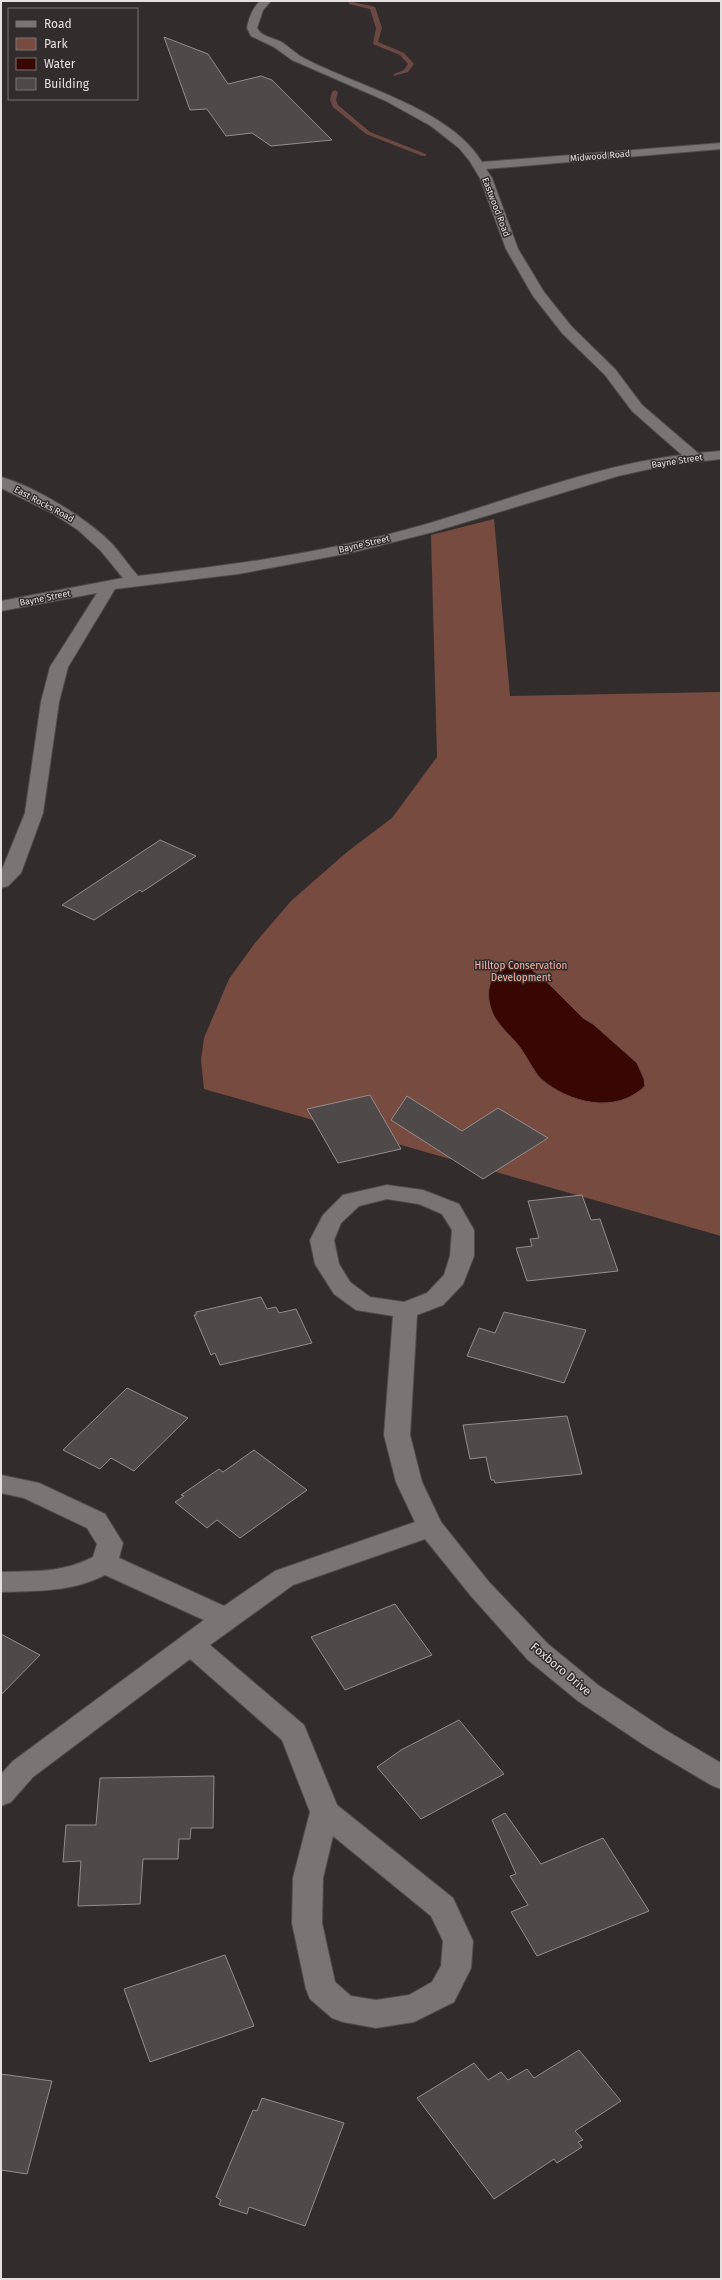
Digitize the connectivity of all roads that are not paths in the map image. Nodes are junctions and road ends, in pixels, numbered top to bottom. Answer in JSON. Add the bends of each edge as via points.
{"nodes":[{"id":1,"x":266,"y":1,"type":"edge"},
{"id":2,"x":721,"y":146,"type":"edge"},
{"id":3,"x":479,"y":166,"type":"junction"},
{"id":4,"x":721,"y":455,"type":"edge"},
{"id":5,"x":693,"y":457,"type":"junction"},
{"id":6,"x":1,"y":482,"type":"edge"},
{"id":7,"x":134,"y":581,"type":"junction"},
{"id":8,"x":108,"y":586,"type":"junction"},
{"id":9,"x":1,"y":606,"type":"edge"},
{"id":10,"x":1,"y":882,"type":"edge"},
{"id":11,"x":405,"y":1310,"type":"junction"},
{"id":12,"x":1,"y":1484,"type":"edge"},
{"id":13,"x":430,"y":1527,"type":"junction"},
{"id":14,"x":104,"y":1562,"type":"junction"},
{"id":15,"x":1,"y":1582,"type":"edge"},
{"id":16,"x":227,"y":1619,"type":"junction"},
{"id":17,"x":190,"y":1644,"type":"junction"},
{"id":18,"x":721,"y":1777,"type":"edge"},
{"id":19,"x":1,"y":1794,"type":"edge"},
{"id":20,"x":325,"y":1812,"type":"junction"}],
"edges":[{"from":1,"to":3,"type":"street","name":"Eastwood Road","via":[[258,9],[254,19],[252,28],[255,34],[278,45],[296,58],[390,99],[435,124],[463,146]]},
{"from":2,"to":3,"type":"street","name":"Midwood Road"},
{"from":3,"to":5,"type":"street","name":"Eastwood Road","via":[[486,178],[512,249],[538,293],[567,330],[610,372],[637,408]]},
{"from":4,"to":5,"type":"street","name":"Bayne Street"},
{"from":5,"to":7,"type":"street","name":"Bayne Street","via":[[615,472],[427,529],[350,548],[238,569]]},
{"from":6,"to":7,"type":"street","name":"East Rocks Road","via":[[77,522],[108,549]]},
{"from":7,"to":8,"type":"street","name":"Bayne Street"},
{"from":8,"to":9,"type":"street","name":"Bayne Street"},
{"from":8,"to":10,"type":"street","via":[[59,667],[50,702],[34,813],[11,873]]},
{"from":11,"to":11,"type":"street","via":[[364,1304],[342,1288],[327,1264],[322,1240],[331,1220],[351,1200],[387,1192],[423,1196],[451,1209],[463,1230],[462,1256],[456,1278],[435,1299]]},
{"from":11,"to":13,"type":"street","name":"Foxboro Drive","via":[[397,1435],[409,1482]]},
{"from":12,"to":14,"type":"street","via":[[30,1490],[96,1521],[110,1543]]},
{"from":13,"to":16,"type":"street","via":[[284,1578]]},
{"from":13,"to":18,"type":"street","name":"Foxboro Drive","via":[[480,1589],[538,1652],[657,1740]]},
{"from":14,"to":15,"type":"street","via":[[79,1576],[41,1581]]},
{"from":14,"to":16,"type":"street"},
{"from":16,"to":17,"type":"street"},
{"from":17,"to":19,"type":"street","via":[[23,1769]]},
{"from":17,"to":20,"type":"street","via":[[294,1733]]},
{"from":20,"to":20,"type":"street","via":[[308,1878],[307,1923],[321,1989],[343,2008],[376,2014],[414,2008],[443,1992],[456,1968],[458,1941],[442,1907]]}]}
